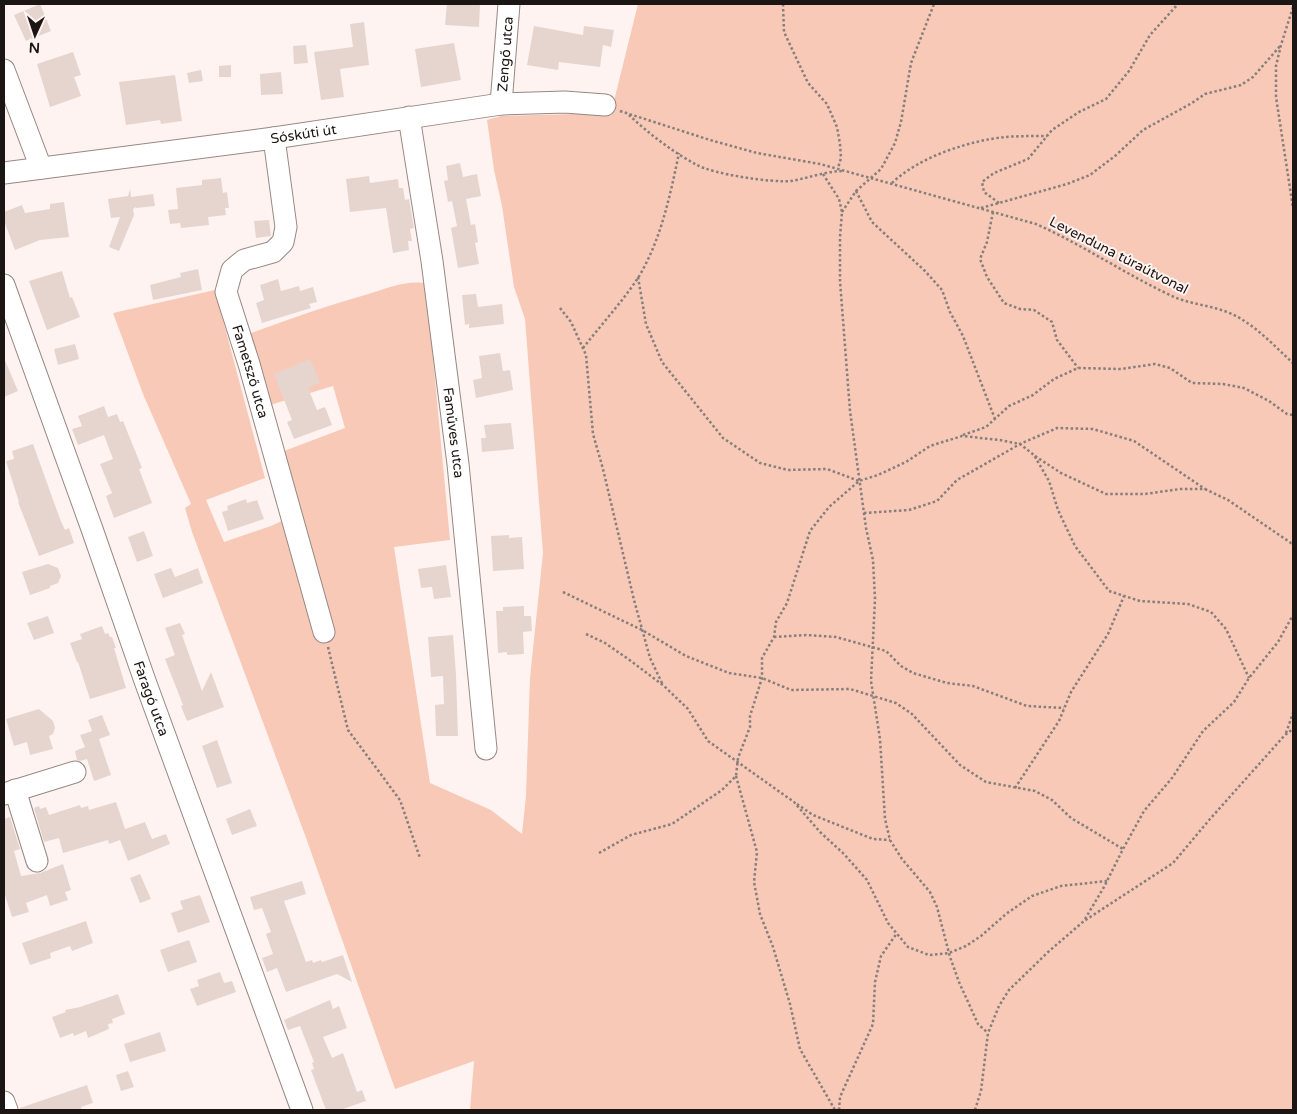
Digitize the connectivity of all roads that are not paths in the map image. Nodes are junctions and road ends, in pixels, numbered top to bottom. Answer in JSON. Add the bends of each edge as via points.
{"nodes":[{"id":1,"x":509,"y":4,"type":"edge"},
{"id":2,"x":4,"y":70,"type":"edge"},
{"id":3,"x":501,"y":104,"type":"junction"},
{"id":4,"x":605,"y":105,"type":"road end"},
{"id":5,"x":409,"y":117,"type":"junction"},
{"id":6,"x":274,"y":138,"type":"junction"},
{"id":7,"x":42,"y":168,"type":"junction"},
{"id":8,"x":4,"y":173,"type":"edge"},
{"id":9,"x":4,"y":285,"type":"edge"},
{"id":10,"x":324,"y":632,"type":"road end"},
{"id":11,"x":486,"y":749,"type":"dead end"},
{"id":12,"x":74,"y":772,"type":"dead end"},
{"id":13,"x":9,"y":792,"type":"edge"},
{"id":14,"x":37,"y":860,"type":"dead end"},
{"id":15,"x":4,"y":1102,"type":"edge"},
{"id":16,"x":7,"y":1110,"type":"edge"},
{"id":17,"x":302,"y":1110,"type":"edge"}],
"edges":[{"from":1,"to":3,"type":"street","name":"Zengő utca"},
{"from":2,"to":7,"type":"street"},
{"from":3,"to":4,"type":"street","name":"Sóskúti út","via":[[565,102]]},
{"from":3,"to":5,"type":"street","name":"Sóskúti út"},
{"from":5,"to":6,"type":"street","name":"Sóskúti út"},
{"from":5,"to":11,"type":"street","name":"Faműves utca","via":[[432,261],[458,464]]},
{"from":6,"to":7,"type":"street","name":"Sóskúti út"},
{"from":6,"to":10,"type":"street","name":"Fametsző utca","via":[[286,227],[283,242],[273,252],[244,260],[232,270],[226,292]]},
{"from":7,"to":8,"type":"street","name":"Sóskúti út"},
{"from":9,"to":17,"type":"street","name":"Faragó utca"},
{"from":12,"to":13,"type":"street"},
{"from":13,"to":14,"type":"street"},
{"from":15,"to":16,"type":"street"}]}
